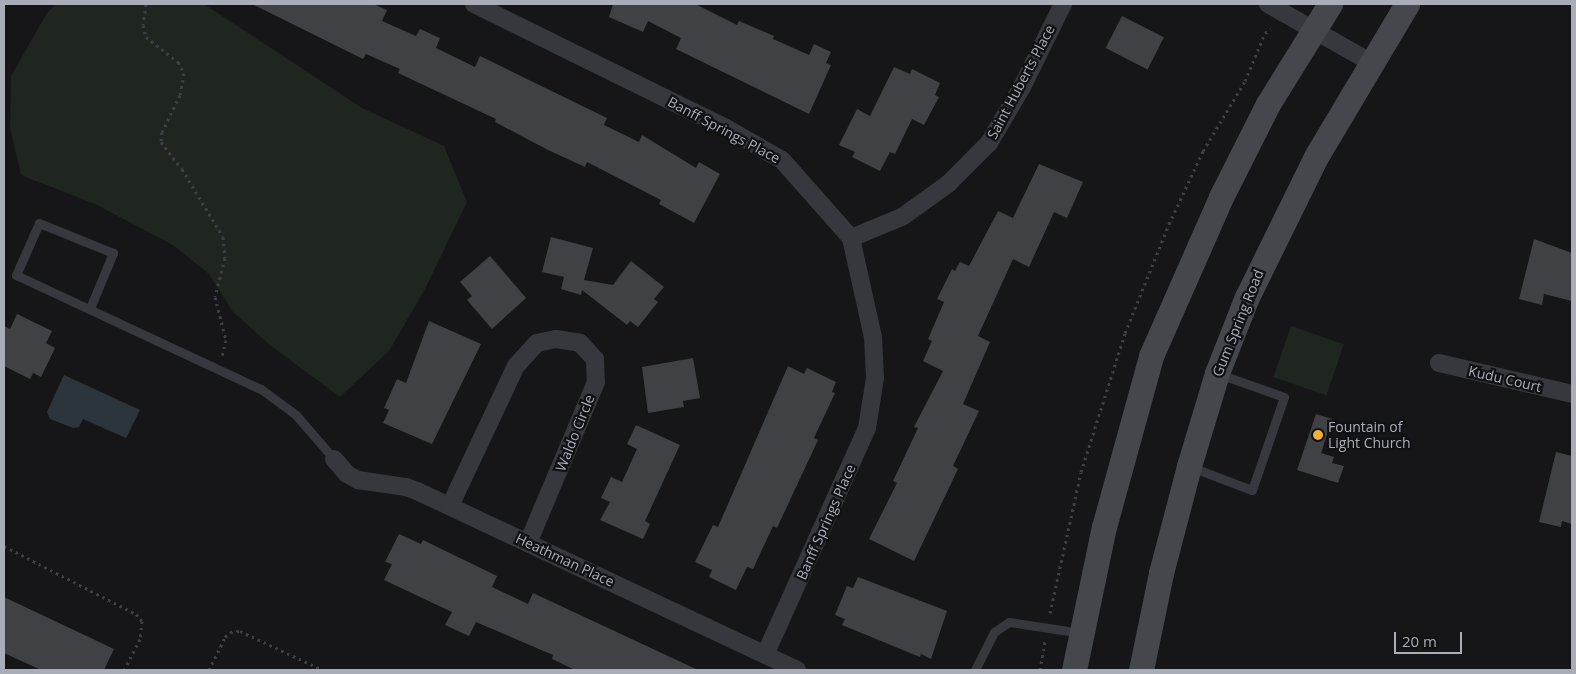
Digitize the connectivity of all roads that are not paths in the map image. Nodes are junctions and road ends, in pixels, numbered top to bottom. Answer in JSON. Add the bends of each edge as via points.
{"nodes":[{"id":1,"x":474,"y":4,"type":"edge"},
{"id":2,"x":1063,"y":4,"type":"edge"},
{"id":3,"x":1268,"y":4,"type":"edge"},
{"id":4,"x":1330,"y":4,"type":"edge"},
{"id":5,"x":1407,"y":4,"type":"edge"},
{"id":6,"x":1315,"y":28,"type":"junction"},
{"id":7,"x":1370,"y":62,"type":"junction"},
{"id":8,"x":851,"y":238,"type":"junction"},
{"id":9,"x":90,"y":308,"type":"junction"},
{"id":10,"x":1438,"y":363,"type":"dead end"},
{"id":11,"x":1217,"y":373,"type":"junction"},
{"id":12,"x":1572,"y":394,"type":"edge"},
{"id":13,"x":334,"y":459,"type":"joint"},
{"id":14,"x":1189,"y":466,"type":"junction"},
{"id":15,"x":450,"y":506,"type":"junction"},
{"id":16,"x":528,"y":543,"type":"junction"},
{"id":17,"x":1082,"y":633,"type":"junction"},
{"id":18,"x":766,"y":653,"type":"junction"},
{"id":19,"x":796,"y":670,"type":"edge"},
{"id":20,"x":975,"y":670,"type":"edge"},
{"id":21,"x":1074,"y":670,"type":"edge"},
{"id":22,"x":1141,"y":670,"type":"edge"}],
"edges":[{"from":1,"to":8,"type":"street","name":"Banff Springs Place","via":[[726,128],[782,160]]},
{"from":2,"to":8,"type":"street","name":"Saint Huberts Place","via":[[1022,87],[989,143],[948,184],[902,217]]},
{"from":3,"to":6,"type":"street"},
{"from":4,"to":6,"type":"main road"},
{"from":5,"to":7,"type":"main road","name":"Gum Spring Road"},
{"from":6,"to":7,"type":"street"},
{"from":6,"to":17,"type":"main road","via":[[1268,104],[1221,197],[1151,356],[1106,518]]},
{"from":7,"to":11,"type":"main road","name":"Gum Spring Road","via":[[1280,227],[1247,296]]},
{"from":8,"to":18,"type":"street","name":"Banff Springs Place","via":[[873,337],[875,378],[867,428]]},
{"from":9,"to":9,"type":"lane","via":[[16,275],[39,222],[113,253]]},
{"from":9,"to":13,"type":"lane","via":[[279,400]]},
{"from":10,"to":12,"type":"street","name":"Kudu Court"},
{"from":11,"to":14,"type":"main road","name":"Gum Spring Road"},
{"from":11,"to":14,"type":"lane","via":[[1284,397],[1252,490]]},
{"from":13,"to":15,"type":"street","name":"Heathman Place","via":[[346,474],[358,480],[406,487]]},
{"from":14,"to":22,"type":"main road","name":"Gum Spring Road","via":[[1161,573]]},
{"from":15,"to":16,"type":"street","name":"Heathman Place"},
{"from":15,"to":16,"type":"street","name":"Waldo Circle","via":[[516,366],[537,343],[556,339],[580,343],[596,359],[596,382]]},
{"from":16,"to":18,"type":"street","name":"Heathman Place"},
{"from":17,"to":20,"type":"lane","via":[[1009,622],[988,640]]},
{"from":17,"to":21,"type":"main road"},
{"from":18,"to":19,"type":"street","name":"Heathman Place"}]}
